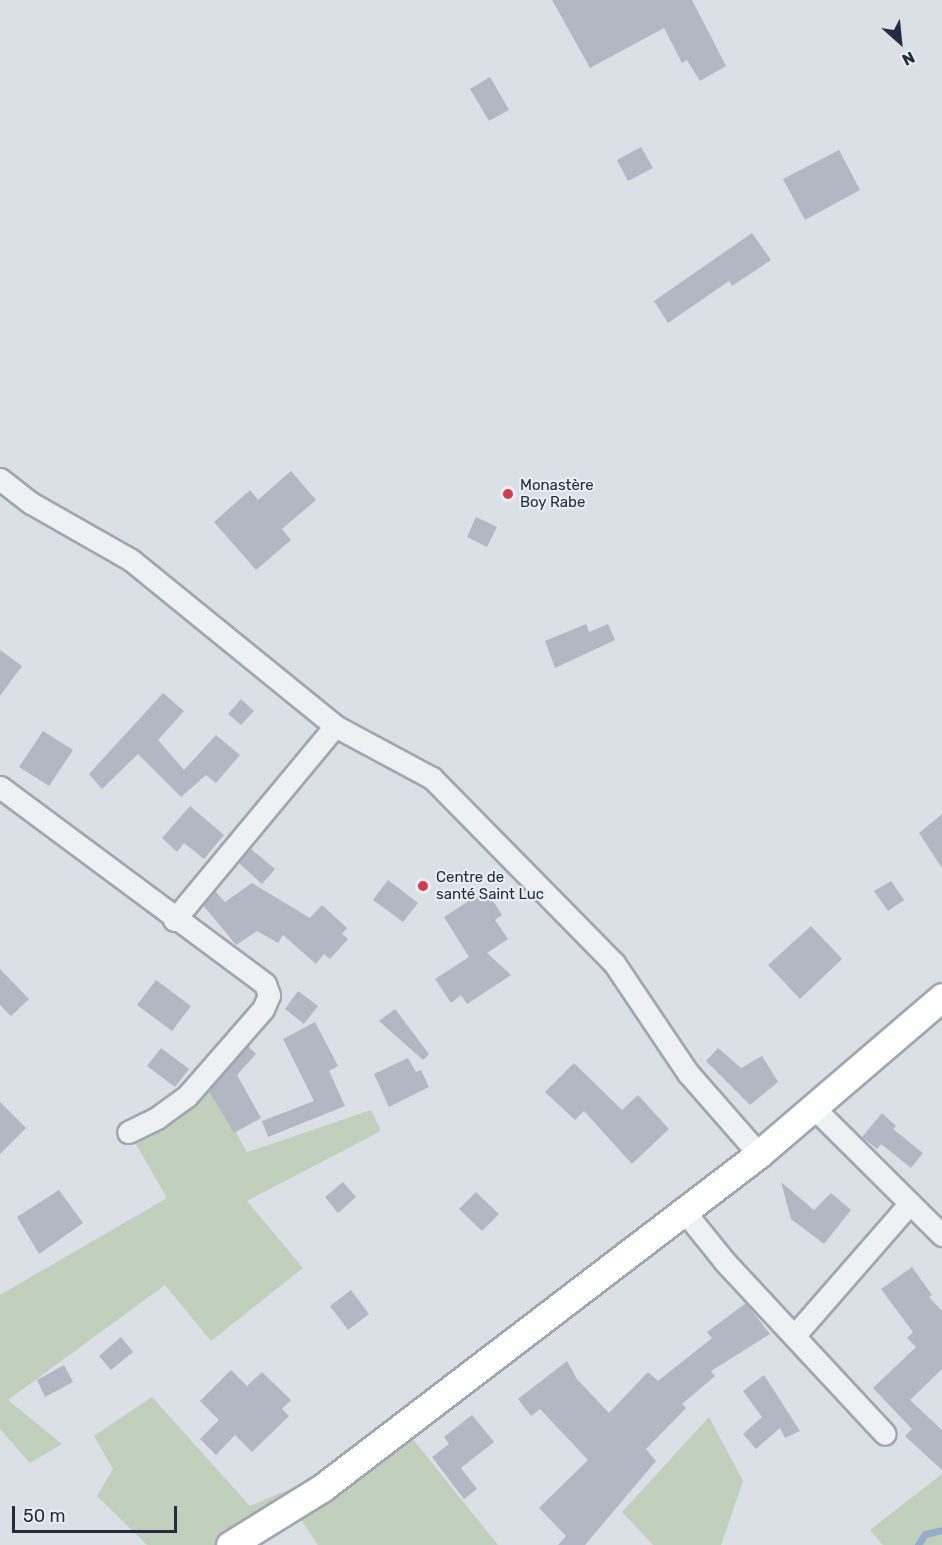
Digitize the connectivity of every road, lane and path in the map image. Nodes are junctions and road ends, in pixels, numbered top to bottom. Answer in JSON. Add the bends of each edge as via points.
{"nodes":[{"id":1,"x":0,"y":479,"type":"edge"},
{"id":2,"x":335,"y":726,"type":"junction"},
{"id":3,"x":0,"y":787,"type":"edge"},
{"id":4,"x":174,"y":920,"type":"junction"},
{"id":5,"x":942,"y":997,"type":"edge"},
{"id":6,"x":813,"y":1107,"type":"junction"},
{"id":7,"x":128,"y":1132,"type":"dead end"},
{"id":8,"x":759,"y":1154,"type":"junction"},
{"id":9,"x":910,"y":1203,"type":"junction"},
{"id":10,"x":684,"y":1211,"type":"junction"},
{"id":11,"x":942,"y":1235,"type":"edge"},
{"id":12,"x":794,"y":1336,"type":"junction"},
{"id":13,"x":885,"y":1434,"type":"dead end"},
{"id":14,"x":230,"y":1545,"type":"edge"}],
"edges":[{"from":1,"to":2,"type":"street","via":[[30,503],[131,560]]},
{"from":2,"to":4,"type":"street"},
{"from":2,"to":8,"type":"street","via":[[432,778],[564,910],[614,963],[688,1073]]},
{"from":3,"to":4,"type":"street"},
{"from":4,"to":7,"type":"street","via":[[265,984],[269,995],[263,1009],[187,1096],[157,1118]]},
{"from":5,"to":6,"type":"main road"},
{"from":6,"to":8,"type":"main road"},
{"from":6,"to":9,"type":"street"},
{"from":8,"to":10,"type":"main road"},
{"from":9,"to":11,"type":"street"},
{"from":9,"to":12,"type":"street"},
{"from":10,"to":12,"type":"street"},
{"from":10,"to":14,"type":"main road","via":[[322,1488]]},
{"from":12,"to":13,"type":"street"}]}
